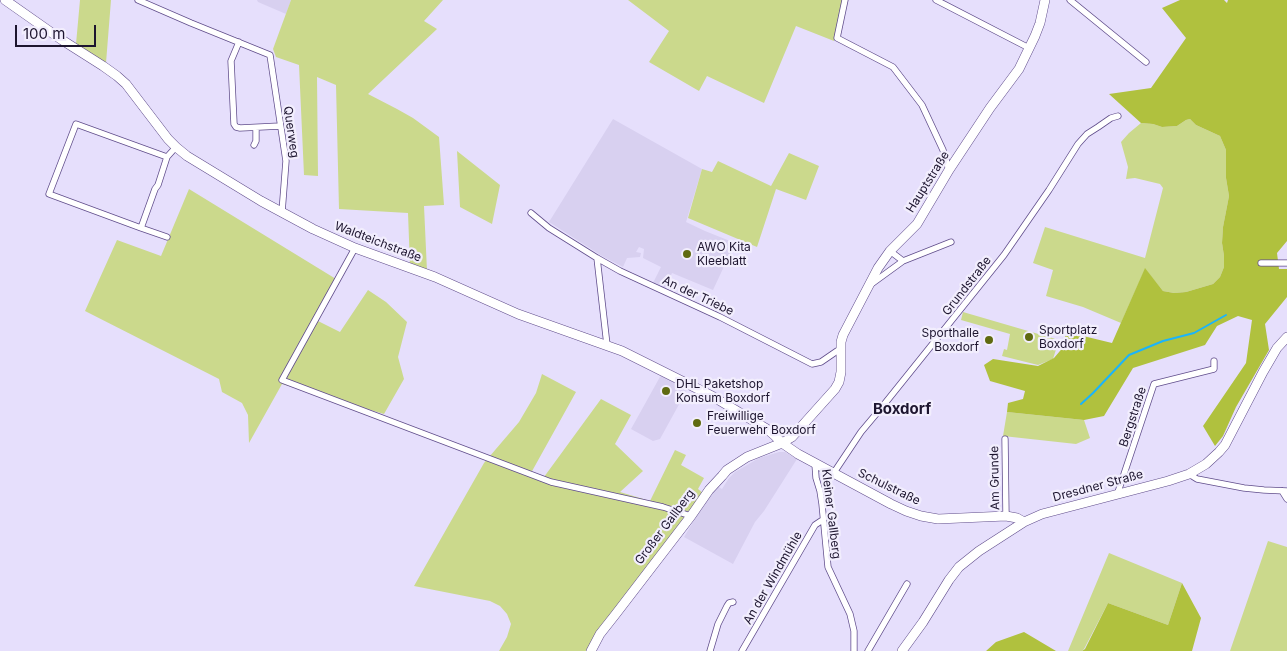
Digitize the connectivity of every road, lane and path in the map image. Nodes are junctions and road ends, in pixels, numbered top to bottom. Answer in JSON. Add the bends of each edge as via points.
{"nodes":[{"id":1,"x":5,"y":0,"type":"edge"},
{"id":2,"x":138,"y":0,"type":"edge"},
{"id":3,"x":845,"y":0,"type":"edge"},
{"id":4,"x":936,"y":0,"type":"edge"},
{"id":5,"x":1045,"y":0,"type":"edge"},
{"id":6,"x":1070,"y":0,"type":"edge"},
{"id":7,"x":239,"y":42,"type":"junction"},
{"id":8,"x":1029,"y":48,"type":"junction"},
{"id":9,"x":1146,"y":62,"type":"dead end"},
{"id":10,"x":1118,"y":116,"type":"dead end"},
{"id":11,"x":280,"y":126,"type":"junction"},
{"id":12,"x":256,"y":128,"type":"junction"},
{"id":13,"x":254,"y":145,"type":"dead end"},
{"id":14,"x":176,"y":148,"type":"junction"},
{"id":15,"x":167,"y":157,"type":"junction"},
{"id":16,"x":949,"y":170,"type":"junction"},
{"id":17,"x":282,"y":212,"type":"junction"},
{"id":18,"x":531,"y":213,"type":"dead end"},
{"id":19,"x":141,"y":228,"type":"junction"},
{"id":20,"x":167,"y":238,"type":"dead end"},
{"id":21,"x":951,"y":242,"type":"dead end"},
{"id":22,"x":355,"y":248,"type":"junction"},
{"id":23,"x":890,"y":251,"type":"junction"},
{"id":24,"x":598,"y":259,"type":"junction"},
{"id":25,"x":903,"y":262,"type":"junction"},
{"id":26,"x":1287,"y":262,"type":"edge"},
{"id":27,"x":1261,"y":263,"type":"dead end"},
{"id":28,"x":869,"y":286,"type":"junction"},
{"id":29,"x":1287,"y":337,"type":"edge"},
{"id":30,"x":607,"y":345,"type":"junction"},
{"id":31,"x":841,"y":350,"type":"junction"},
{"id":32,"x":1214,"y":360,"type":"dead end"},
{"id":33,"x":1005,"y":439,"type":"dead end"},
{"id":34,"x":782,"y":443,"type":"junction"},
{"id":35,"x":815,"y":464,"type":"junction"},
{"id":36,"x":833,"y":474,"type":"junction"},
{"id":37,"x":1189,"y":474,"type":"junction"},
{"id":38,"x":1284,"y":491,"type":"edge"},
{"id":39,"x":1118,"y":495,"type":"junction"},
{"id":40,"x":1287,"y":499,"type":"edge"},
{"id":41,"x":691,"y":516,"type":"junction"},
{"id":42,"x":1006,"y":516,"type":"junction"},
{"id":43,"x":824,"y":519,"type":"junction"},
{"id":44,"x":1024,"y":522,"type":"junction"},
{"id":45,"x":907,"y":584,"type":"dead end"},
{"id":46,"x":733,"y":602,"type":"dead end"},
{"id":47,"x":591,"y":651,"type":"edge"},
{"id":48,"x":710,"y":651,"type":"edge"},
{"id":49,"x":742,"y":651,"type":"edge"},
{"id":50,"x":854,"y":651,"type":"edge"},
{"id":51,"x":868,"y":651,"type":"edge"},
{"id":52,"x":902,"y":651,"type":"edge"}],
"edges":[{"from":1,"to":14,"type":"street","name":"Waldteichstraße","via":[[117,76]]},
{"from":2,"to":7,"type":"street"},
{"from":3,"to":16,"type":"street","via":[[837,38],[893,67],[922,106]]},
{"from":4,"to":8,"type":"street"},
{"from":5,"to":8,"type":"street","name":"Hauptstraße","via":[[1040,23]]},
{"from":6,"to":9,"type":"street"},
{"from":7,"to":11,"type":"street","name":"Querweg","via":[[270,55]]},
{"from":7,"to":12,"type":"street","via":[[231,61],[234,124],[240,128]]},
{"from":8,"to":16,"type":"street","name":"Hauptstraße","via":[[1019,69]]},
{"from":10,"to":36,"type":"street","name":"Grundstraße","via":[[1086,134],[1078,144],[1004,255],[861,432]]},
{"from":11,"to":12,"type":"street"},
{"from":11,"to":17,"type":"street","name":"Querweg","via":[[286,161]]},
{"from":12,"to":13,"type":"street"},
{"from":14,"to":15,"type":"street"},
{"from":14,"to":17,"type":"street","name":"Waldteichstraße"},
{"from":15,"to":19,"type":"street"},
{"from":15,"to":19,"type":"street","via":[[76,124],[49,194]]},
{"from":16,"to":23,"type":"street","name":"Hauptstraße","via":[[917,224]]},
{"from":17,"to":22,"type":"street","name":"Waldteichstraße"},
{"from":18,"to":24,"type":"street","name":"An der Triebe"},
{"from":19,"to":20,"type":"street"},
{"from":21,"to":25,"type":"street"},
{"from":22,"to":30,"type":"street","name":"Waldteichstraße","via":[[435,277],[518,314]]},
{"from":22,"to":41,"type":"street","via":[[282,380],[551,482]]},
{"from":23,"to":25,"type":"street"},
{"from":23,"to":28,"type":"street","name":"Hauptstraße"},
{"from":24,"to":30,"type":"street"},
{"from":24,"to":31,"type":"street","name":"An der Triebe","via":[[812,364]]},
{"from":25,"to":28,"type":"street"},
{"from":26,"to":27,"type":"street"},
{"from":28,"to":31,"type":"street","name":"Hauptstraße","via":[[843,336]]},
{"from":29,"to":37,"type":"street","name":"Dresdner Straße","via":[[1277,348],[1225,445],[1206,464]]},
{"from":30,"to":34,"type":"street","name":"Waldteichstraße","via":[[712,396],[767,429]]},
{"from":31,"to":34,"type":"street","name":"Hauptstraße","via":[[841,372],[835,389],[792,437]]},
{"from":32,"to":39,"type":"street","name":"Bergstraße","via":[[1214,369],[1154,384]]},
{"from":33,"to":42,"type":"street","name":"Am Grunde"},
{"from":34,"to":35,"type":"street","name":"Schulstraße"},
{"from":34,"to":41,"type":"street","name":"Großer Gallberg","via":[[747,457],[727,470]]},
{"from":35,"to":36,"type":"street","name":"Schulstraße"},
{"from":35,"to":43,"type":"street","name":"Kleiner Gallberg"},
{"from":36,"to":42,"type":"street","name":"Schulstraße","via":[[921,516],[938,519]]},
{"from":37,"to":38,"type":"street","via":[[1197,479],[1244,488]]},
{"from":37,"to":39,"type":"street","name":"Dresdner Straße"},
{"from":38,"to":40,"type":"street"},
{"from":39,"to":44,"type":"street","name":"Dresdner Straße","via":[[1042,514]]},
{"from":41,"to":47,"type":"street","name":"Großer Gallberg"},
{"from":42,"to":44,"type":"street","name":"Schulstraße"},
{"from":43,"to":49,"type":"street","name":"An der Windmühle","via":[[815,525]]},
{"from":43,"to":50,"type":"street","name":"Kleiner Gallberg","via":[[828,567],[850,614]]},
{"from":44,"to":52,"type":"street","name":"Dresdner Straße","via":[[959,567]]},
{"from":45,"to":51,"type":"street"},
{"from":46,"to":48,"type":"street","via":[[729,603],[718,624]]}]}
